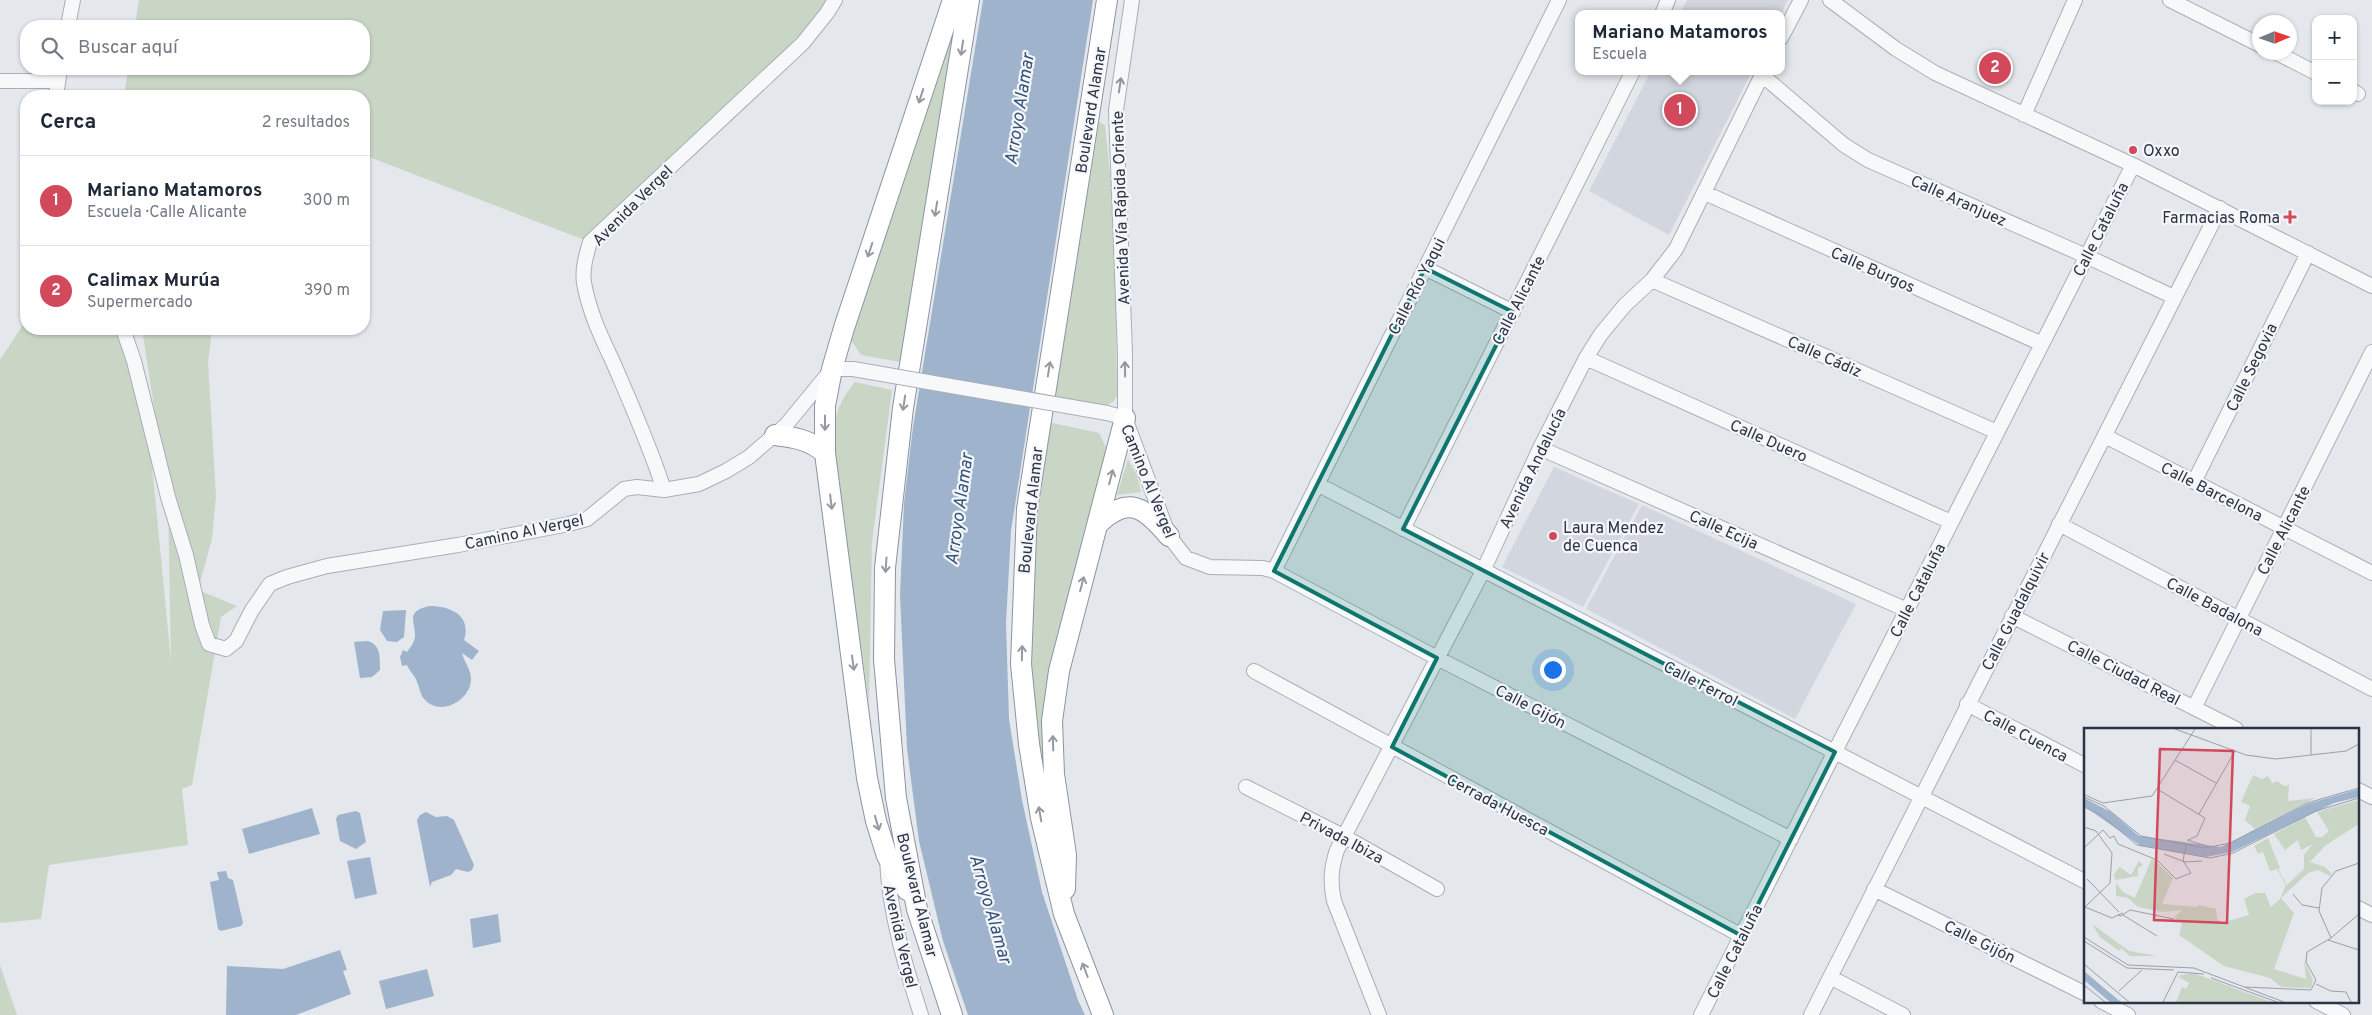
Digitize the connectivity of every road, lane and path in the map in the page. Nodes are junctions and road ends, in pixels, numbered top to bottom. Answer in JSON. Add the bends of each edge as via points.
{"nodes":[{"id":1,"x":835,"y":0,"type":"edge"},
{"id":2,"x":1107,"y":0,"type":"edge"},
{"id":3,"x":1132,"y":0,"type":"edge"},
{"id":4,"x":1558,"y":0,"type":"edge"},
{"id":5,"x":1801,"y":0,"type":"edge"},
{"id":6,"x":1830,"y":0,"type":"edge"},
{"id":7,"x":2075,"y":0,"type":"edge"},
{"id":8,"x":2170,"y":0,"type":"edge"},
{"id":9,"x":957,"y":1,"type":"edge"},
{"id":10,"x":68,"y":2,"type":"edge"},
{"id":11,"x":68,"y":20,"type":"edge"},
{"id":12,"x":1785,"y":30,"type":"edge"},
{"id":13,"x":2252,"y":41,"type":"edge"},
{"id":14,"x":2291,"y":60,"type":"edge"},
{"id":15,"x":2312,"y":71,"type":"edge"},
{"id":16,"x":59,"y":75,"type":"edge"},
{"id":17,"x":1631,"y":75,"type":"edge"},
{"id":18,"x":1762,"y":75,"type":"edge"},
{"id":19,"x":1765,"y":75,"type":"edge"},
{"id":20,"x":0,"y":81,"type":"edge"},
{"id":21,"x":57,"y":90,"type":"edge"},
{"id":22,"x":2024,"y":115,"type":"junction"},
{"id":23,"x":2132,"y":165,"type":"junction"},
{"id":24,"x":1705,"y":193,"type":"junction"},
{"id":25,"x":2220,"y":208,"type":"junction"},
{"id":26,"x":2308,"y":253,"type":"junction"},
{"id":27,"x":2086,"y":256,"type":"junction"},
{"id":28,"x":1426,"y":268,"type":"junction"},
{"id":29,"x":1652,"y":280,"type":"junction"},
{"id":30,"x":2372,"y":286,"type":"edge"},
{"id":31,"x":2174,"y":297,"type":"junction"},
{"id":32,"x":1513,"y":312,"type":"junction"},
{"id":33,"x":125,"y":335,"type":"edge"},
{"id":34,"x":2042,"y":344,"type":"junction"},
{"id":35,"x":2372,"y":352,"type":"edge"},
{"id":36,"x":1586,"y":358,"type":"junction"},
{"id":37,"x":832,"y":369,"type":"junction"},
{"id":38,"x":1116,"y":415,"type":"junction"},
{"id":39,"x":1997,"y":432,"type":"junction"},
{"id":40,"x":774,"y":435,"type":"junction"},
{"id":41,"x":2105,"y":436,"type":"junction"},
{"id":42,"x":1540,"y":448,"type":"junction"},
{"id":43,"x":825,"y":453,"type":"junction"},
{"id":44,"x":2194,"y":482,"type":"junction"},
{"id":45,"x":1317,"y":484,"type":"junction"},
{"id":46,"x":664,"y":490,"type":"junction"},
{"id":47,"x":1951,"y":522,"type":"junction"},
{"id":48,"x":1098,"y":524,"type":"junction"},
{"id":49,"x":2059,"y":524,"type":"junction"},
{"id":50,"x":2284,"y":528,"type":"junction"},
{"id":51,"x":1403,"y":529,"type":"junction"},
{"id":52,"x":1169,"y":536,"type":"junction"},
{"id":53,"x":1483,"y":570,"type":"junction"},
{"id":54,"x":1274,"y":571,"type":"junction"},
{"id":55,"x":2372,"y":573,"type":"edge"},
{"id":56,"x":1907,"y":610,"type":"junction"},
{"id":57,"x":2012,"y":616,"type":"junction"},
{"id":58,"x":2239,"y":619,"type":"junction"},
{"id":59,"x":1437,"y":658,"type":"junction"},
{"id":60,"x":1254,"y":671,"type":"dead end"},
{"id":61,"x":2372,"y":689,"type":"edge"},
{"id":62,"x":1967,"y":704,"type":"junction"},
{"id":63,"x":2194,"y":708,"type":"junction"},
{"id":64,"x":2234,"y":728,"type":"edge"},
{"id":65,"x":1392,"y":747,"type":"junction"},
{"id":66,"x":1835,"y":752,"type":"junction"},
{"id":67,"x":2084,"y":765,"type":"edge"},
{"id":68,"x":1246,"y":787,"type":"dead end"},
{"id":69,"x":2360,"y":791,"type":"edge"},
{"id":70,"x":1920,"y":796,"type":"junction"},
{"id":71,"x":2372,"y":797,"type":"edge"},
{"id":72,"x":1345,"y":837,"type":"junction"},
{"id":73,"x":1791,"y":838,"type":"junction"},
{"id":74,"x":887,"y":856,"type":"junction"},
{"id":75,"x":2084,"y":881,"type":"edge"},
{"id":76,"x":1437,"y":889,"type":"dead end"},
{"id":77,"x":1874,"y":889,"type":"junction"},
{"id":78,"x":918,"y":909,"type":"junction"},
{"id":79,"x":2360,"y":909,"type":"edge"},
{"id":80,"x":1064,"y":914,"type":"junction"},
{"id":81,"x":2372,"y":915,"type":"edge"},
{"id":82,"x":1742,"y":936,"type":"junction"},
{"id":83,"x":1830,"y":977,"type":"junction"},
{"id":84,"x":2084,"y":993,"type":"edge"},
{"id":85,"x":2103,"y":1002,"type":"edge"},
{"id":86,"x":2318,"y":1002,"type":"edge"},
{"id":87,"x":2121,"y":1010,"type":"edge"},
{"id":88,"x":921,"y":1015,"type":"edge"},
{"id":89,"x":952,"y":1015,"type":"edge"},
{"id":90,"x":1103,"y":1015,"type":"edge"},
{"id":91,"x":1379,"y":1015,"type":"edge"},
{"id":92,"x":1701,"y":1015,"type":"edge"},
{"id":93,"x":1812,"y":1015,"type":"edge"},
{"id":94,"x":1903,"y":1015,"type":"edge"},
{"id":95,"x":2343,"y":1015,"type":"edge"}],
"edges":[{"from":1,"to":46,"type":"street","name":"Avenida Vergel","via":[[803,43],[590,242],[584,262],[590,306],[598,332],[653,454]]},
{"from":80,"to":2,"type":"highway","name":"Boulevard Alamar","one_way":true,"via":[[1041,818],[1029,744],[1021,664],[1024,559],[1027,509]]},
{"from":38,"to":3,"type":"street","name":"Avenida Vía Rápida Oriente","one_way":true,"via":[[1125,354],[1116,110]]},
{"from":4,"to":28,"type":"street","name":"Calle Río Yaqui"},
{"from":5,"to":12,"type":"street"},
{"from":6,"to":22,"type":"street","via":[[1896,49],[1935,73]]},
{"from":7,"to":22,"type":"street"},
{"from":8,"to":13,"type":"street"},
{"from":9,"to":37,"type":"highway","one_way":true},
{"from":9,"to":78,"type":"highway","name":"Boulevard Alamar","one_way":true,"via":[[885,568],[884,659],[889,737],[901,833]]},
{"from":10,"to":11,"type":"street"},
{"from":14,"to":15,"type":"street"},
{"from":16,"to":20,"type":"street"},
{"from":16,"to":21,"type":"street"},
{"from":17,"to":32,"type":"street","name":"Calle Alicante"},
{"from":18,"to":24,"type":"street","name":"Avenida Andalucía"},
{"from":19,"to":27,"type":"street","name":"Calle Aranjuez","via":[[1844,145],[1868,160]]},
{"from":22,"to":23,"type":"street"},
{"from":23,"to":25,"type":"street"},
{"from":23,"to":27,"type":"street","name":"Calle Cataluña"},
{"from":24,"to":29,"type":"street","name":"Avenida Andalucía","via":[[1676,249]]},
{"from":24,"to":34,"type":"street","name":"Calle Burgos"},
{"from":25,"to":26,"type":"street"},
{"from":25,"to":31,"type":"street","name":"Calle Guadalquivir"},
{"from":26,"to":30,"type":"street"},
{"from":26,"to":44,"type":"street","name":"Calle Segovia"},
{"from":27,"to":31,"type":"street","name":"Calle Aranjuez"},
{"from":27,"to":34,"type":"street","name":"Calle Cataluña"},
{"from":28,"to":32,"type":"street"},
{"from":28,"to":45,"type":"street","name":"Calle Río Yaqui"},
{"from":29,"to":36,"type":"street","name":"Avenida Andalucía","via":[[1625,305]]},
{"from":29,"to":39,"type":"street","name":"Calle Cádiz"},
{"from":31,"to":41,"type":"street","name":"Calle Guadalquivir"},
{"from":32,"to":51,"type":"street","name":"Calle Alicante"},
{"from":33,"to":46,"type":"street","name":"Camino Al Vergel","via":[[202,625],[209,644],[226,649],[236,641],[270,584],[287,577],[327,566],[569,524],[587,519],[624,489]]},
{"from":34,"to":39,"type":"street","name":"Calle Cataluña"},
{"from":35,"to":50,"type":"street","name":"Calle Alicante"},
{"from":36,"to":42,"type":"street","name":"Avenida Andalucía"},
{"from":36,"to":47,"type":"street","name":"Calle Duero"},
{"from":37,"to":38,"type":"street","bridge":true,"via":[[853,368]]},
{"from":37,"to":40,"type":"street","name":"Camino Al Vergel"},
{"from":37,"to":43,"type":"highway","one_way":true,"via":[[824,406]]},
{"from":48,"to":38,"type":"highway","one_way":true},
{"from":38,"to":52,"type":"street","name":"Camino Al Vergel"},
{"from":39,"to":47,"type":"street","name":"Calle Cataluña"},
{"from":40,"to":43,"type":"highway","via":[[800,438]]},
{"from":40,"to":46,"type":"street","name":"Camino Al Vergel","via":[[726,472],[699,484]]},
{"from":41,"to":44,"type":"street","name":"Calle Barcelona"},
{"from":41,"to":49,"type":"street","name":"Calle Guadalquivir"},
{"from":42,"to":53,"type":"street","name":"Avenida Andalucía"},
{"from":42,"to":56,"type":"street","name":"Calle Ecija"},
{"from":43,"to":74,"type":"highway","one_way":true,"via":[[867,778]]},
{"from":44,"to":50,"type":"street","name":"Calle Barcelona"},
{"from":45,"to":51,"type":"street","name":"Calle Ferrol"},
{"from":45,"to":54,"type":"street","name":"Calle Río Yaqui"},
{"from":47,"to":56,"type":"street","name":"Calle Cataluña"},
{"from":48,"to":52,"type":"highway","via":[[1113,512],[1128,506],[1140,508]]},
{"from":80,"to":48,"type":"highway","one_way":true,"via":[[1066,855],[1054,774],[1052,721],[1059,671]]},
{"from":49,"to":57,"type":"street","name":"Calle Guadalquivir"},
{"from":49,"to":58,"type":"street","name":"Calle Badalona"},
{"from":50,"to":55,"type":"street","name":"Calle Barcelona"},
{"from":50,"to":58,"type":"street","name":"Calle Alicante"},
{"from":51,"to":53,"type":"street","name":"Calle Ferrol"},
{"from":52,"to":54,"type":"street","name":"Camino Al Vergel","via":[[1186,558],[1198,564]]},
{"from":53,"to":59,"type":"street","name":"Avenida Andalucía"},
{"from":53,"to":66,"type":"street","name":"Calle Ferrol"},
{"from":54,"to":59,"type":"street","name":"Calle Gijón"},
{"from":56,"to":66,"type":"street","name":"Calle Cataluña"},
{"from":57,"to":62,"type":"street","name":"Calle Guadalquivir"},
{"from":57,"to":63,"type":"street","name":"Calle Ciudad Real"},
{"from":58,"to":61,"type":"street","name":"Calle Badalona"},
{"from":58,"to":63,"type":"street","name":"Calle Alicante"},
{"from":59,"to":65,"type":"street","name":"Avenida Andalucía"},
{"from":59,"to":73,"type":"street","name":"Calle Gijón"},
{"from":60,"to":65,"type":"street","name":"Cerrada Huesca"},
{"from":62,"to":67,"type":"street","name":"Calle Cuenca"},
{"from":62,"to":70,"type":"street","name":"Calle Guadalquivir"},
{"from":63,"to":64,"type":"street","name":"Calle Ciudad Real"},
{"from":65,"to":72,"type":"street","name":"Avenida Andalucía"},
{"from":65,"to":82,"type":"street","name":"Cerrada Huesca"},
{"from":66,"to":70,"type":"street","name":"Calle Ferrol"},
{"from":66,"to":73,"type":"street","name":"Calle Cataluña"},
{"from":68,"to":72,"type":"street","name":"Privada Ibiza"},
{"from":69,"to":71,"type":"street"},
{"from":70,"to":75,"type":"street","name":"Calle Ferrol"},
{"from":70,"to":77,"type":"street","name":"Calle Guadalquivir"},
{"from":72,"to":76,"type":"street","name":"Privada Ibiza"},
{"from":72,"to":91,"type":"street","name":"Avenida Andalucía","via":[[1332,866],[1334,901]]},
{"from":73,"to":82,"type":"street","name":"Calle Cataluña"},
{"from":74,"to":78,"type":"highway"},
{"from":74,"to":88,"type":"street","name":"Avenida Vergel","via":[[892,904]]},
{"from":77,"to":83,"type":"street","name":"Calle Guadalquivir"},
{"from":77,"to":84,"type":"street","name":"Calle Gijón"},
{"from":78,"to":89,"type":"highway","name":"Boulevard Alamar"},
{"from":79,"to":81,"type":"street"},
{"from":90,"to":80,"type":"highway","name":"Boulevard Alamar","one_way":true},
{"from":82,"to":92,"type":"street","name":"Calle Cataluña"},
{"from":83,"to":93,"type":"street","name":"Calle Guadalquivir"},
{"from":83,"to":94,"type":"street"},
{"from":85,"to":87,"type":"street"},
{"from":86,"to":95,"type":"street"}]}
